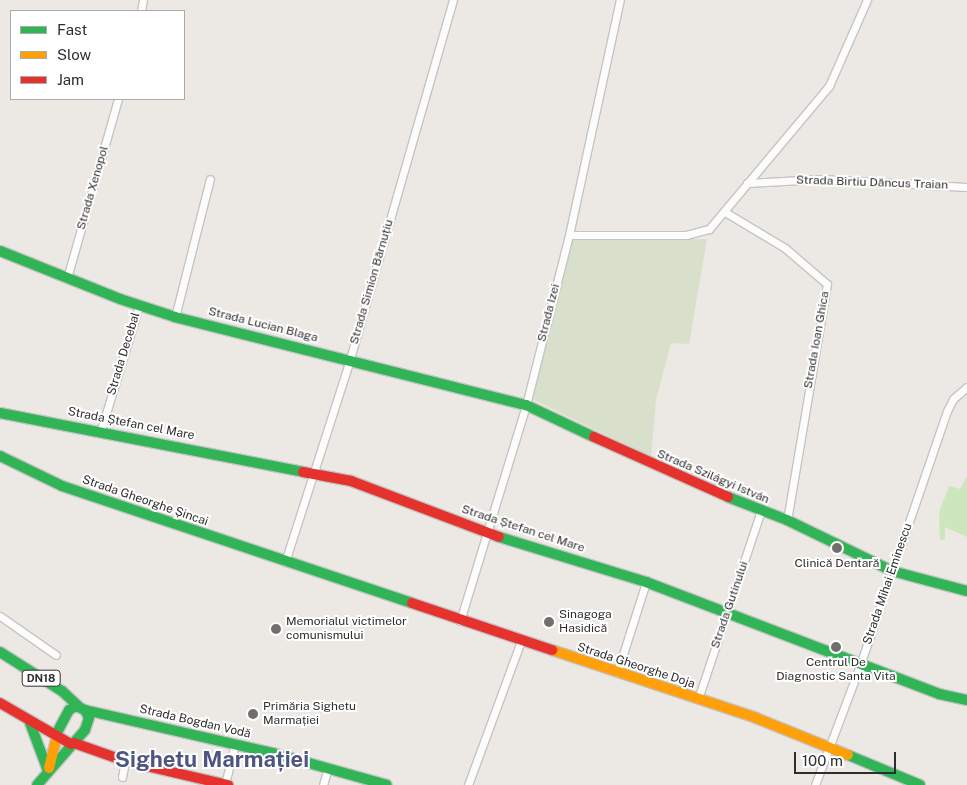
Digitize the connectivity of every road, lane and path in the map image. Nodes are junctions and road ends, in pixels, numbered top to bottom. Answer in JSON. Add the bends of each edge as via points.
{"nodes":[{"id":1,"x":453,"y":0,"type":"edge"},
{"id":2,"x":620,"y":0,"type":"edge"},
{"id":3,"x":867,"y":0,"type":"edge"},
{"id":4,"x":118,"y":100,"type":"edge"},
{"id":5,"x":210,"y":179,"type":"dead end"},
{"id":6,"x":747,"y":183,"type":"junction"},
{"id":7,"x":967,"y":187,"type":"edge"},
{"id":8,"x":725,"y":212,"type":"junction"},
{"id":9,"x":569,"y":235,"type":"junction"},
{"id":10,"x":0,"y":252,"type":"edge"},
{"id":11,"x":66,"y":278,"type":"junction"},
{"id":12,"x":139,"y":306,"type":"junction"},
{"id":13,"x":175,"y":317,"type":"junction"},
{"id":14,"x":350,"y":359,"type":"junction"},
{"id":15,"x":967,"y":387,"type":"edge"},
{"id":16,"x":526,"y":405,"type":"junction"},
{"id":17,"x":0,"y":413,"type":"edge"},
{"id":18,"x":101,"y":430,"type":"junction"},
{"id":19,"x":0,"y":456,"type":"edge"},
{"id":20,"x":314,"y":471,"type":"junction"},
{"id":21,"x":761,"y":511,"type":"junction"},
{"id":22,"x":787,"y":520,"type":"junction"},
{"id":23,"x":487,"y":533,"type":"junction"},
{"id":24,"x":284,"y":562,"type":"junction"},
{"id":25,"x":892,"y":571,"type":"junction"},
{"id":26,"x":646,"y":582,"type":"junction"},
{"id":27,"x":967,"y":591,"type":"edge"},
{"id":28,"x":726,"y":614,"type":"junction"},
{"id":29,"x":0,"y":616,"type":"edge"},
{"id":30,"x":460,"y":621,"type":"junction"},
{"id":31,"x":520,"y":641,"type":"junction"},
{"id":32,"x":0,"y":652,"type":"edge"},
{"id":33,"x":56,"y":655,"type":"dead end"},
{"id":34,"x":860,"y":665,"type":"junction"},
{"id":35,"x":617,"y":673,"type":"junction"},
{"id":36,"x":698,"y":699,"type":"junction"},
{"id":37,"x":967,"y":700,"type":"edge"},
{"id":38,"x":0,"y":703,"type":"edge"},
{"id":39,"x":82,"y":708,"type":"junction"},
{"id":40,"x":30,"y":723,"type":"junction"},
{"id":41,"x":56,"y":736,"type":"junction"},
{"id":42,"x":72,"y":743,"type":"junction"},
{"id":43,"x":235,"y":744,"type":"junction"},
{"id":44,"x":828,"y":746,"type":"junction"},
{"id":45,"x":125,"y":761,"type":"junction"},
{"id":46,"x":328,"y":767,"type":"junction"},
{"id":47,"x":48,"y":771,"type":"junction"},
{"id":48,"x":122,"y":777,"type":"dead end"},
{"id":49,"x":37,"y":785,"type":"edge"},
{"id":50,"x":226,"y":785,"type":"edge"},
{"id":51,"x":322,"y":785,"type":"edge"},
{"id":52,"x":387,"y":785,"type":"edge"},
{"id":53,"x":468,"y":785,"type":"edge"},
{"id":54,"x":814,"y":785,"type":"edge"},
{"id":55,"x":920,"y":785,"type":"edge"}],
"edges":[{"from":1,"to":14,"type":"street","name":"Strada Simion Bărnuțiu"},
{"from":2,"to":9,"type":"street","name":"Strada Izei"},
{"from":3,"to":6,"type":"street","via":[[835,77]]},
{"from":4,"to":11,"type":"street","name":"Strada Xenopol"},
{"from":5,"to":13,"type":"street"},
{"from":6,"to":7,"type":"street","name":"Strada Birtiu Dăncus Traian","via":[[820,179]]},
{"from":6,"to":8,"type":"street"},
{"from":8,"to":9,"type":"street","via":[[709,229],[699,234]]},
{"from":8,"to":22,"type":"street","name":"Strada Ioan Ghica","via":[[785,248],[827,284]]},
{"from":9,"to":16,"type":"street","name":"Strada Izei"},
{"from":10,"to":11,"type":"main road","name":"Strada Lucian Blaga"},
{"from":11,"to":12,"type":"main road","name":"Strada Lucian Blaga"},
{"from":12,"to":13,"type":"main road","name":"Strada Lucian Blaga"},
{"from":12,"to":18,"type":"street","name":"Strada Decebal"},
{"from":13,"to":14,"type":"main road","name":"Strada Lucian Blaga"},
{"from":14,"to":16,"type":"main road","name":"Strada Lucian Blaga"},
{"from":14,"to":20,"type":"street","name":"Strada Simion Bărnuțiu"},
{"from":15,"to":25,"type":"street","name":"Strada Mihai Eminescu","via":[[953,399],[947,411]]},
{"from":16,"to":21,"type":"main road","name":"Strada Szilágyi István","via":[[671,474]]},
{"from":16,"to":23,"type":"street","name":"Strada Izei"},
{"from":17,"to":18,"type":"main road","name":"Strada Ștefan cel Mare"},
{"from":18,"to":20,"type":"main road","name":"Strada Ștefan cel Mare"},
{"from":19,"to":24,"type":"main road","name":"Strada Gheorghe Șincai","via":[[62,486]]},
{"from":20,"to":23,"type":"main road","name":"Strada Ștefan cel Mare","via":[[351,480]]},
{"from":20,"to":24,"type":"street","name":"Strada Simion Bărnuțiu"},
{"from":21,"to":22,"type":"main road","name":"Strada Szilágyi István"},
{"from":21,"to":28,"type":"street","name":"Strada Gutinului"},
{"from":22,"to":25,"type":"main road","name":"Strada Szilágyi István"},
{"from":23,"to":26,"type":"main road","name":"Strada Ștefan cel Mare"},
{"from":23,"to":30,"type":"street","name":"Strada Izei"},
{"from":24,"to":30,"type":"main road","name":"Strada Gheorghe Doja"},
{"from":25,"to":27,"type":"main road","name":"Strada Szilágyi István"},
{"from":25,"to":34,"type":"street","name":"Strada Mihai Eminescu"},
{"from":26,"to":28,"type":"main road","name":"Strada Ștefan cel Mare"},
{"from":26,"to":35,"type":"street"},
{"from":28,"to":34,"type":"main road","name":"Strada Ștefan cel Mare"},
{"from":28,"to":36,"type":"street","name":"Strada Gutinului"},
{"from":29,"to":33,"type":"street"},
{"from":30,"to":31,"type":"main road","name":"Strada Gheorghe Doja"},
{"from":31,"to":35,"type":"main road","name":"Strada Gheorghe Doja"},
{"from":31,"to":53,"type":"street"},
{"from":32,"to":39,"type":"main road","name":"Strada Bogdan Vodă","number":"DN18","via":[[62,691]]},
{"from":34,"to":37,"type":"main road","name":"Strada Ștefan cel Mare","via":[[938,694]]},
{"from":34,"to":44,"type":"street","name":"Strada Mihai Eminescu"},
{"from":35,"to":36,"type":"main road","name":"Strada Gheorghe Doja"},
{"from":36,"to":44,"type":"main road","name":"Strada Gheorghe Doja"},
{"from":38,"to":40,"type":"main road"},
{"from":39,"to":41,"type":"main road","via":[[69,710]]},
{"from":39,"to":42,"type":"main road","via":[[88,724]]},
{"from":39,"to":43,"type":"main road","name":"Strada Bogdan Vodă"},
{"from":40,"to":41,"type":"main road"},
{"from":40,"to":47,"type":"main road"},
{"from":41,"to":42,"type":"main road"},
{"from":41,"to":47,"type":"main road"},
{"from":42,"to":45,"type":"main road"},
{"from":42,"to":47,"type":"main road"},
{"from":43,"to":46,"type":"main road","name":"Strada Bogdan Vodă"},
{"from":43,"to":50,"type":"street"},
{"from":44,"to":54,"type":"street","name":"Strada Mihai Eminescu"},
{"from":44,"to":55,"type":"main road","name":"Strada Gheorghe Doja"},
{"from":45,"to":48,"type":"street"},
{"from":45,"to":50,"type":"main road"},
{"from":46,"to":51,"type":"street"},
{"from":46,"to":52,"type":"main road","name":"Strada Bogdan Vodă"},
{"from":47,"to":49,"type":"main road"}]}
